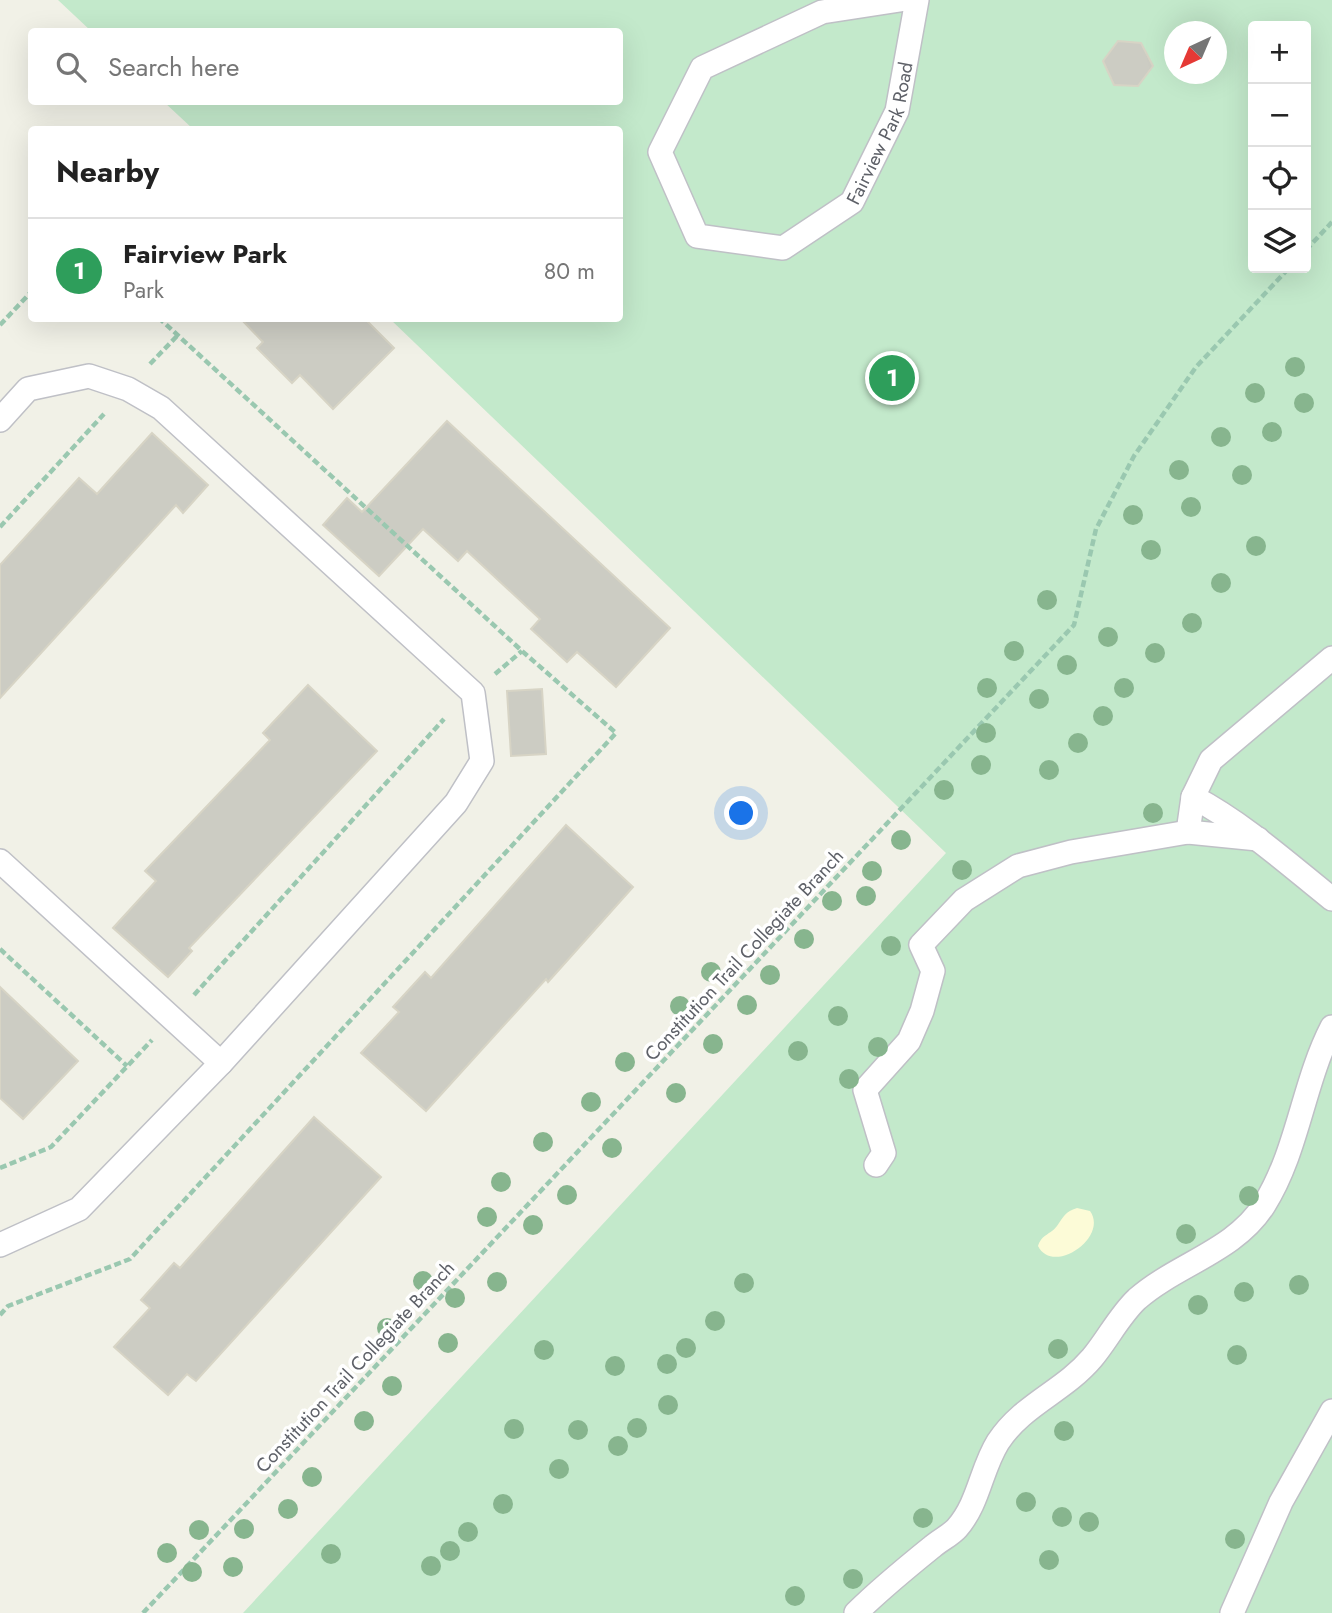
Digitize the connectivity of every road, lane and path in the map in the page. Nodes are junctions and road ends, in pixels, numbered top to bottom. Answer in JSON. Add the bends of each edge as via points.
{"nodes":[{"id":1,"x":900,"y":0,"type":"edge"},
{"id":2,"x":917,"y":0,"type":"edge"},
{"id":3,"x":1332,"y":222,"type":"edge"},
{"id":4,"x":1311,"y":245,"type":"edge"},
{"id":5,"x":1284,"y":273,"type":"edge"},
{"id":6,"x":28,"y":295,"type":"edge"},
{"id":7,"x":163,"y":322,"type":"edge"},
{"id":8,"x":0,"y":325,"type":"edge"},
{"id":9,"x":177,"y":336,"type":"junction"},
{"id":10,"x":128,"y":389,"type":"junction"},
{"id":11,"x":0,"y":420,"type":"edge"},
{"id":12,"x":0,"y":527,"type":"edge"},
{"id":13,"x":522,"y":651,"type":"junction"},
{"id":14,"x":1332,"y":658,"type":"edge"},
{"id":15,"x":473,"y":693,"type":"junction"},
{"id":16,"x":1193,"y":797,"type":"junction"},
{"id":17,"x":1188,"y":832,"type":"junction"},
{"id":18,"x":1258,"y":839,"type":"junction"},
{"id":19,"x":0,"y":861,"type":"edge"},
{"id":20,"x":1332,"y":899,"type":"edge"},
{"id":21,"x":0,"y":949,"type":"edge"},
{"id":22,"x":172,"y":1019,"type":"junction"},
{"id":23,"x":1332,"y":1027,"type":"edge"},
{"id":24,"x":221,"y":1063,"type":"junction"},
{"id":25,"x":127,"y":1066,"type":"junction"},
{"id":26,"x":876,"y":1165,"type":"dead end"},
{"id":27,"x":0,"y":1168,"type":"edge"},
{"id":28,"x":0,"y":1245,"type":"edge"},
{"id":29,"x":0,"y":1315,"type":"edge"},
{"id":30,"x":1332,"y":1411,"type":"edge"},
{"id":31,"x":143,"y":1613,"type":"edge"},
{"id":32,"x":856,"y":1613,"type":"edge"},
{"id":33,"x":1232,"y":1613,"type":"edge"}],
"edges":[{"from":1,"to":2,"type":"lane","name":"Fairview Park Road","via":[[822,12],[702,68],[660,152],[697,236],[783,248],[852,202],[897,111]]},
{"from":3,"to":4,"type":"path"},
{"from":5,"to":31,"type":"path","name":"Constitution Trail Collegiate Branch","via":[[1196,367],[1134,456],[1096,529],[1074,625]]},
{"from":6,"to":8,"type":"path"},
{"from":7,"to":9,"type":"path"},
{"from":9,"to":10,"type":"path"},
{"from":9,"to":13,"type":"path"},
{"from":10,"to":11,"type":"lane","via":[[89,376],[28,389]]},
{"from":10,"to":12,"type":"path"},
{"from":10,"to":15,"type":"lane","via":[[162,408]]},
{"from":13,"to":15,"type":"path"},
{"from":13,"to":29,"type":"path","via":[[616,733],[130,1259],[8,1306]]},
{"from":14,"to":16,"type":"lane","via":[[1210,760]]},
{"from":15,"to":22,"type":"path","via":[[447,716]]},
{"from":15,"to":24,"type":"lane","via":[[482,761],[456,803]]},
{"from":16,"to":17,"type":"lane"},
{"from":16,"to":18,"type":"lane"},
{"from":17,"to":18,"type":"lane"},
{"from":17,"to":26,"type":"lane","via":[[1070,852],[1018,866],[964,900],[921,945],[933,971],[922,1011],[909,1041],[865,1090],[884,1153]]},
{"from":18,"to":20,"type":"lane"},
{"from":19,"to":22,"type":"lane"},
{"from":21,"to":25,"type":"path"},
{"from":22,"to":24,"type":"lane"},
{"from":22,"to":25,"type":"path"},
{"from":23,"to":32,"type":"lane","via":[[1287,1155],[1264,1205],[1244,1231],[1137,1299],[1066,1383],[1013,1421],[996,1445],[968,1514],[955,1531]]},
{"from":24,"to":28,"type":"lane","via":[[79,1209]]},
{"from":25,"to":27,"type":"path","via":[[51,1147]]},
{"from":30,"to":33,"type":"lane","via":[[1281,1502]]}]}
